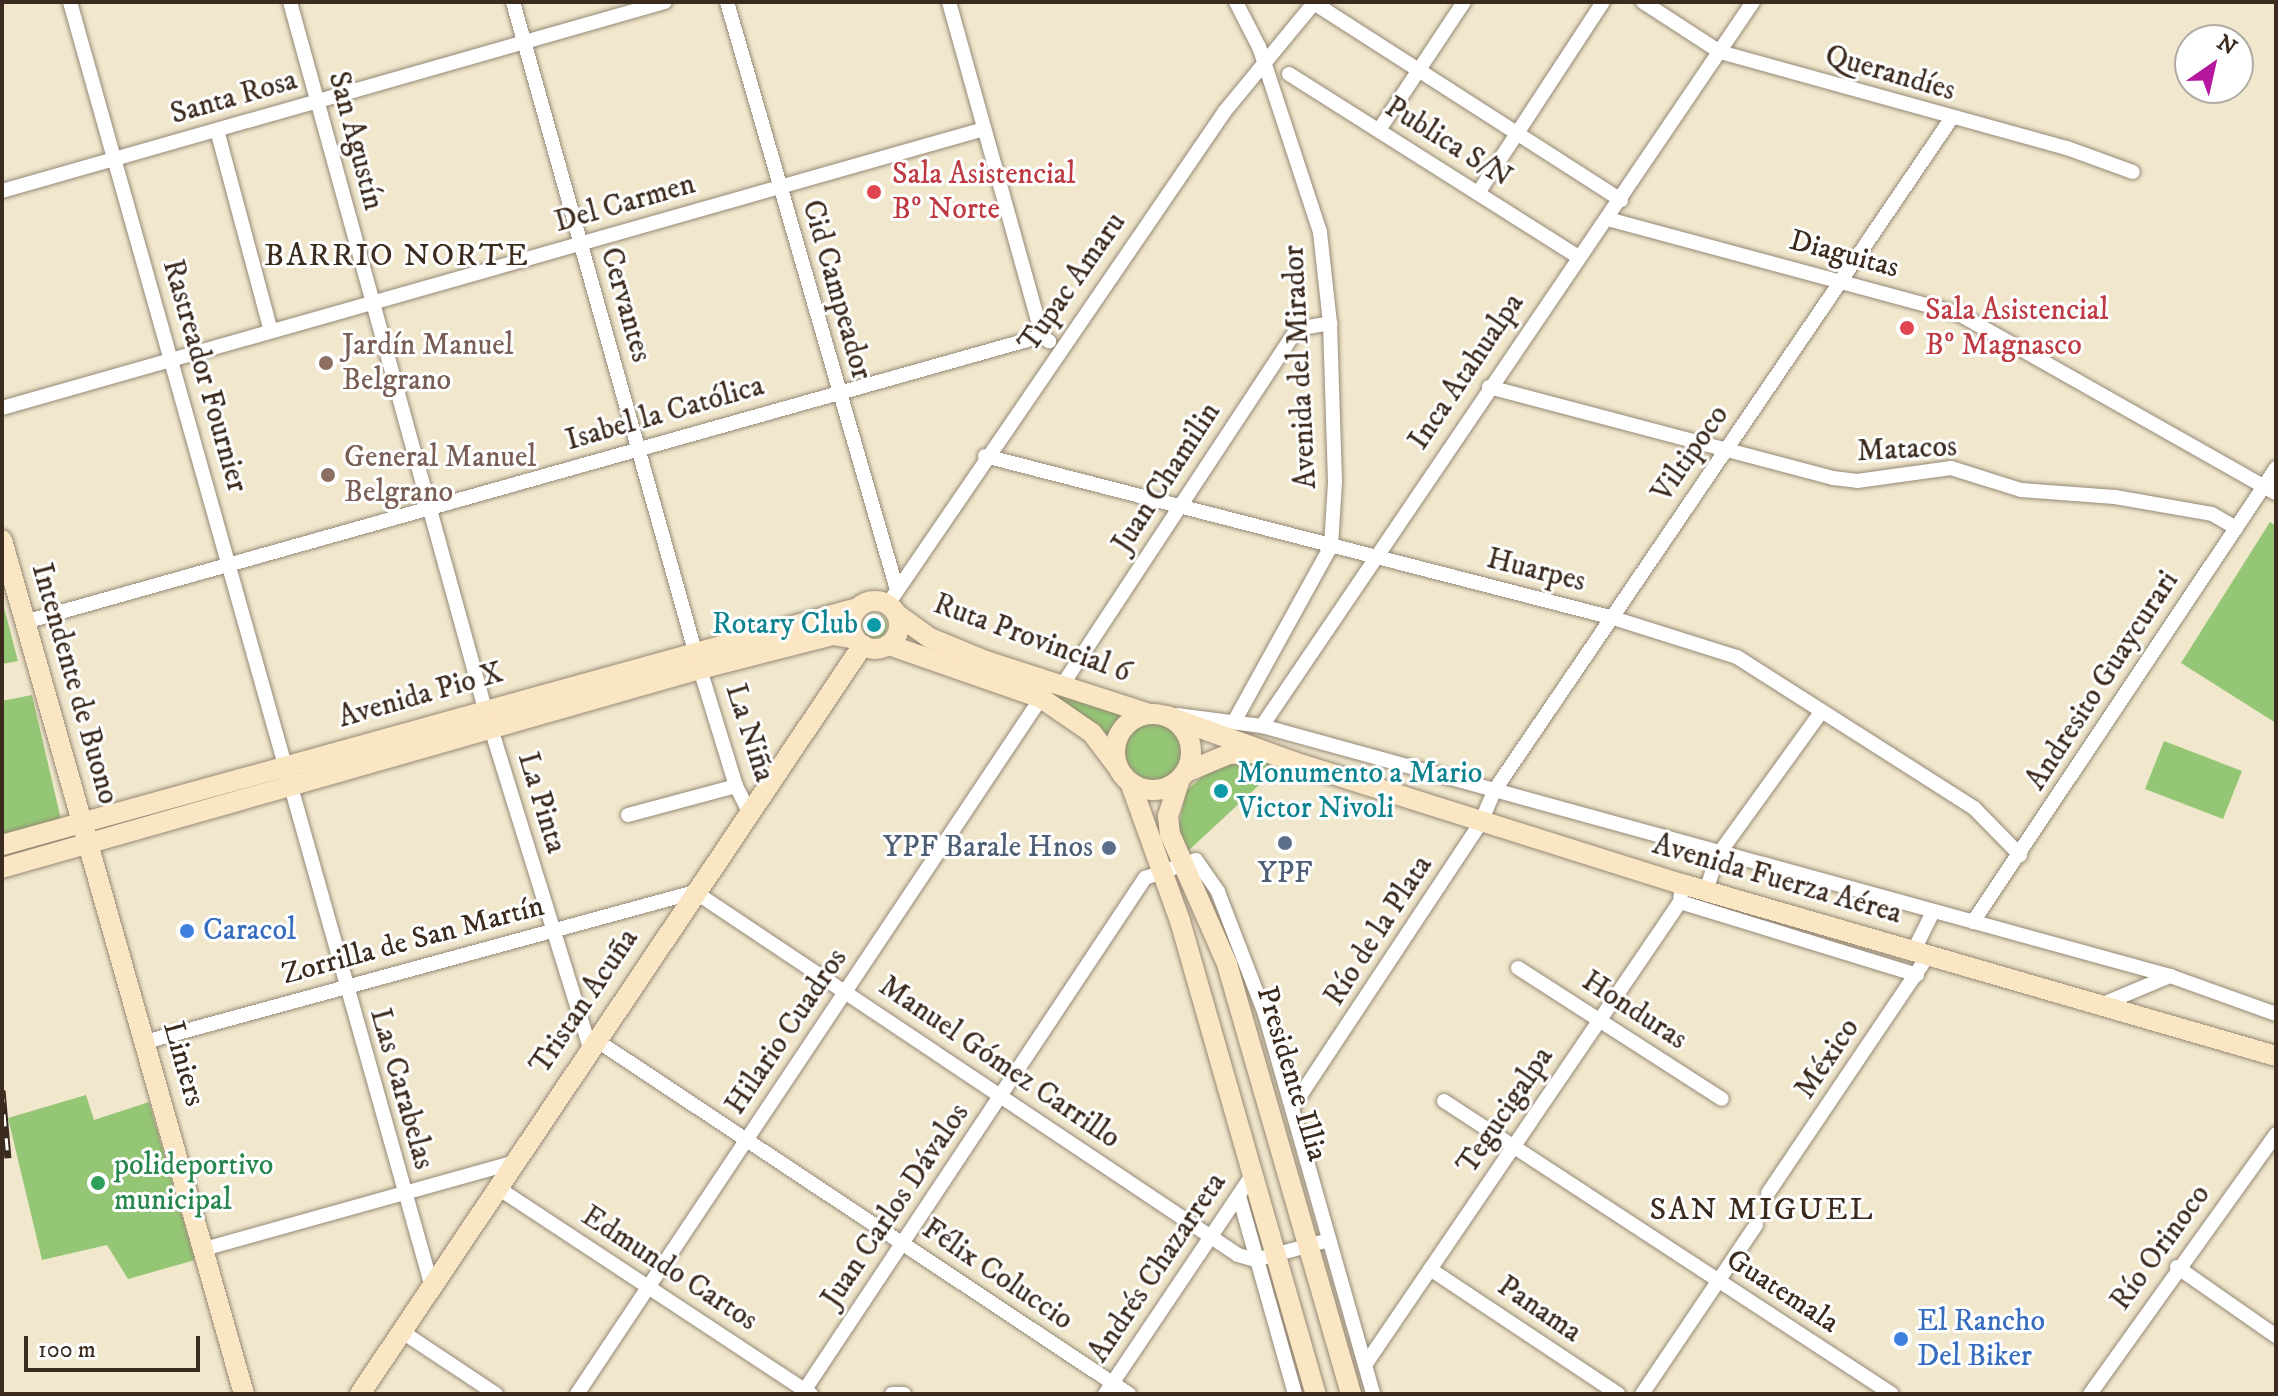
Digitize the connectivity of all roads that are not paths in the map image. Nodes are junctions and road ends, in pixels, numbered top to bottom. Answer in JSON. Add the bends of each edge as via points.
{"nodes":[{"id":1,"x":70,"y":2,"type":"edge"},
{"id":2,"x":290,"y":2,"type":"edge"},
{"id":3,"x":513,"y":2,"type":"edge"},
{"id":4,"x":665,"y":2,"type":"edge"},
{"id":5,"x":727,"y":2,"type":"edge"},
{"id":6,"x":949,"y":2,"type":"edge"},
{"id":7,"x":1236,"y":2,"type":"edge"},
{"id":8,"x":1464,"y":2,"type":"edge"},
{"id":9,"x":1603,"y":2,"type":"edge"},
{"id":10,"x":1643,"y":2,"type":"edge"},
{"id":11,"x":1753,"y":2,"type":"edge"},
{"id":12,"x":1314,"y":3,"type":"edge"},
{"id":13,"x":524,"y":42,"type":"junction"},
{"id":14,"x":1720,"y":52,"type":"junction"},
{"id":15,"x":1264,"y":61,"type":"junction"},
{"id":16,"x":1419,"y":69,"type":"junction"},
{"id":17,"x":1289,"y":74,"type":"dead end"},
{"id":18,"x":318,"y":101,"type":"junction"},
{"id":19,"x":1951,"y":119,"type":"junction"},
{"id":20,"x":984,"y":129,"type":"junction"},
{"id":21,"x":217,"y":130,"type":"junction"},
{"id":22,"x":1379,"y":130,"type":"junction"},
{"id":23,"x":1517,"y":133,"type":"junction"},
{"id":24,"x":115,"y":159,"type":"junction"},
{"id":25,"x":2133,"y":172,"type":"dead end"},
{"id":26,"x":780,"y":187,"type":"junction"},
{"id":27,"x":2,"y":191,"type":"edge"},
{"id":28,"x":1478,"y":193,"type":"junction"},
{"id":29,"x":1621,"y":200,"type":"junction"},
{"id":30,"x":1608,"y":219,"type":"junction"},
{"id":31,"x":581,"y":244,"type":"junction"},
{"id":32,"x":1577,"y":256,"type":"junction"},
{"id":33,"x":1841,"y":281,"type":"junction"},
{"id":34,"x":373,"y":302,"type":"junction"},
{"id":35,"x":1330,"y":323,"type":"junction"},
{"id":36,"x":271,"y":331,"type":"junction"},
{"id":37,"x":1042,"y":336,"type":"junction"},
{"id":38,"x":1058,"y":348,"type":"junction"},
{"id":39,"x":172,"y":359,"type":"junction"},
{"id":40,"x":1489,"y":387,"type":"junction"},
{"id":41,"x":838,"y":392,"type":"junction"},
{"id":42,"x":2,"y":408,"type":"edge"},
{"id":43,"x":639,"y":449,"type":"junction"},
{"id":44,"x":1727,"y":449,"type":"junction"},
{"id":45,"x":985,"y":456,"type":"junction"},
{"id":46,"x":2276,"y":468,"type":"edge"},
{"id":47,"x":2269,"y":491,"type":"edge"},
{"id":48,"x":1180,"y":505,"type":"junction"},
{"id":49,"x":430,"y":506,"type":"junction"},
{"id":50,"x":2236,"y":528,"type":"junction"},
{"id":51,"x":2,"y":540,"type":"edge"},
{"id":52,"x":1331,"y":546,"type":"junction"},
{"id":53,"x":1374,"y":557,"type":"junction"},
{"id":54,"x":231,"y":564,"type":"junction"},
{"id":55,"x":894,"y":603,"type":"junction"},
{"id":56,"x":858,"y":608,"type":"junction"},
{"id":57,"x":1610,"y":617,"type":"junction"},
{"id":58,"x":25,"y":622,"type":"junction"},
{"id":59,"x":860,"y":642,"type":"junction"},
{"id":60,"x":889,"y":645,"type":"junction"},
{"id":61,"x":698,"y":660,"type":"junction"},
{"id":62,"x":1063,"y":684,"type":"junction"},
{"id":63,"x":1041,"y":698,"type":"junction"},
{"id":64,"x":1821,"y":712,"type":"junction"},
{"id":65,"x":1160,"y":715,"type":"junction"},
{"id":66,"x":488,"y":718,"type":"junction"},
{"id":67,"x":1235,"y":720,"type":"junction"},
{"id":68,"x":1262,"y":726,"type":"junction"},
{"id":69,"x":1265,"y":753,"type":"junction"},
{"id":70,"x":1124,"y":774,"type":"junction"},
{"id":71,"x":290,"y":775,"type":"junction"},
{"id":72,"x":1183,"y":775,"type":"junction"},
{"id":73,"x":736,"y":786,"type":"junction"},
{"id":74,"x":1494,"y":791,"type":"junction"},
{"id":75,"x":750,"y":813,"type":"junction"},
{"id":76,"x":628,"y":815,"type":"dead end"},
{"id":77,"x":1481,"y":822,"type":"junction"},
{"id":78,"x":82,"y":823,"type":"junction"},
{"id":79,"x":87,"y":843,"type":"junction"},
{"id":80,"x":2,"y":845,"type":"edge"},
{"id":81,"x":1718,"y":855,"type":"junction"},
{"id":82,"x":2020,"y":855,"type":"junction"},
{"id":83,"x":1170,"y":866,"type":"junction"},
{"id":84,"x":2,"y":868,"type":"edge"},
{"id":85,"x":1706,"y":891,"type":"junction"},
{"id":86,"x":695,"y":892,"type":"junction"},
{"id":87,"x":1681,"y":893,"type":"junction"},
{"id":88,"x":1932,"y":914,"type":"junction"},
{"id":89,"x":1973,"y":922,"type":"junction"},
{"id":90,"x":552,"y":930,"type":"junction"},
{"id":91,"x":1922,"y":952,"type":"junction"},
{"id":92,"x":1518,"y":968,"type":"dead end"},
{"id":93,"x":1917,"y":975,"type":"junction"},
{"id":94,"x":2170,"y":976,"type":"junction"},
{"id":95,"x":345,"y":987,"type":"junction"},
{"id":96,"x":845,"y":992,"type":"junction"},
{"id":97,"x":2103,"y":1004,"type":"junction"},
{"id":98,"x":2276,"y":1014,"type":"edge"},
{"id":99,"x":1600,"y":1019,"type":"junction"},
{"id":100,"x":145,"y":1042,"type":"junction"},
{"id":101,"x":593,"y":1044,"type":"junction"},
{"id":102,"x":2276,"y":1056,"type":"edge"},
{"id":103,"x":1001,"y":1095,"type":"junction"},
{"id":104,"x":1722,"y":1099,"type":"dead end"},
{"id":105,"x":1444,"y":1101,"type":"dead end"},
{"id":106,"x":1292,"y":1108,"type":"junction"},
{"id":107,"x":2276,"y":1134,"type":"edge"},
{"id":108,"x":747,"y":1140,"type":"junction"},
{"id":109,"x":1513,"y":1146,"type":"junction"},
{"id":110,"x":513,"y":1163,"type":"junction"},
{"id":111,"x":1255,"y":1171,"type":"junction"},
{"id":112,"x":498,"y":1188,"type":"junction"},
{"id":113,"x":1768,"y":1193,"type":"dead end"},
{"id":114,"x":403,"y":1195,"type":"junction"},
{"id":115,"x":1239,"y":1196,"type":"junction"},
{"id":116,"x":1756,"y":1225,"type":"dead end"},
{"id":117,"x":1211,"y":1237,"type":"junction"},
{"id":118,"x":902,"y":1243,"type":"junction"},
{"id":119,"x":1320,"y":1243,"type":"junction"},
{"id":120,"x":204,"y":1249,"type":"junction"},
{"id":121,"x":1278,"y":1256,"type":"junction"},
{"id":122,"x":1255,"y":1260,"type":"junction"},
{"id":123,"x":2177,"y":1267,"type":"junction"},
{"id":124,"x":1430,"y":1269,"type":"junction"},
{"id":125,"x":1717,"y":1282,"type":"junction"},
{"id":126,"x":649,"y":1286,"type":"junction"},
{"id":127,"x":432,"y":1287,"type":"junction"},
{"id":128,"x":401,"y":1331,"type":"junction"},
{"id":129,"x":2276,"y":1336,"type":"edge"},
{"id":130,"x":1365,"y":1365,"type":"junction"},
{"id":131,"x":1108,"y":1389,"type":"edge"},
{"id":132,"x":806,"y":1393,"type":"edge"},
{"id":133,"x":244,"y":1394,"type":"edge"},
{"id":134,"x":360,"y":1394,"type":"edge"},
{"id":135,"x":496,"y":1394,"type":"edge"},
{"id":136,"x":577,"y":1394,"type":"edge"},
{"id":137,"x":892,"y":1394,"type":"edge"},
{"id":138,"x":904,"y":1394,"type":"edge"},
{"id":139,"x":1129,"y":1394,"type":"edge"},
{"id":140,"x":1295,"y":1394,"type":"edge"},
{"id":141,"x":1316,"y":1394,"type":"edge"},
{"id":142,"x":1351,"y":1394,"type":"edge"},
{"id":143,"x":1373,"y":1394,"type":"edge"},
{"id":144,"x":1618,"y":1394,"type":"edge"},
{"id":145,"x":1642,"y":1394,"type":"edge"},
{"id":146,"x":1892,"y":1394,"type":"edge"},
{"id":147,"x":2090,"y":1394,"type":"edge"}],
"edges":[{"from":1,"to":24,"type":"street","name":"Rastreador Fournier"},
{"from":2,"to":18,"type":"street","name":"San Agustín"},
{"from":3,"to":13,"type":"street","name":"Cervantes"},
{"from":4,"to":13,"type":"street","name":"Santa Rosa"},
{"from":5,"to":26,"type":"street","name":"Cid Campeador"},
{"from":6,"to":20,"type":"street"},
{"from":7,"to":15,"type":"street","name":"Avenida del Mirador"},
{"from":8,"to":16,"type":"street"},
{"from":9,"to":23,"type":"street"},
{"from":10,"to":14,"type":"street","name":"Querandíes"},
{"from":11,"to":14,"type":"street","name":"Inca Atahualpa"},
{"from":12,"to":15,"type":"street","name":"Tupac Amaru"},
{"from":12,"to":16,"type":"street"},
{"from":13,"to":18,"type":"street","name":"Santa Rosa"},
{"from":13,"to":31,"type":"street","name":"Cervantes"},
{"from":14,"to":19,"type":"street","name":"Querandíes"},
{"from":14,"to":29,"type":"street","name":"Inca Atahualpa"},
{"from":15,"to":35,"type":"street","name":"Avenida del Mirador","via":[[1314,204]]},
{"from":15,"to":38,"type":"street","name":"Tupac Amaru"},
{"from":16,"to":22,"type":"street"},
{"from":16,"to":23,"type":"street"},
{"from":17,"to":22,"type":"street","name":"Publica S/N"},
{"from":18,"to":21,"type":"street","name":"Santa Rosa"},
{"from":18,"to":34,"type":"street","name":"San Agustín"},
{"from":19,"to":25,"type":"street","name":"Querandíes","via":[[2067,148]]},
{"from":19,"to":33,"type":"street","name":"Viltipoco"},
{"from":20,"to":26,"type":"street","name":"Del Carmen"},
{"from":20,"to":37,"type":"street"},
{"from":21,"to":24,"type":"street","name":"Santa Rosa"},
{"from":21,"to":36,"type":"street"},
{"from":22,"to":28,"type":"street","name":"Publica S/N"},
{"from":23,"to":28,"type":"street"},
{"from":23,"to":29,"type":"street"},
{"from":24,"to":27,"type":"street","name":"Santa Rosa"},
{"from":24,"to":39,"type":"street","name":"Rastreador Fournier"},
{"from":26,"to":31,"type":"street","name":"Del Carmen"},
{"from":26,"to":41,"type":"street","name":"Cid Campeador"},
{"from":28,"to":32,"type":"street","name":"Publica S/N"},
{"from":29,"to":30,"type":"street","name":"Inca Atahualpa"},
{"from":30,"to":32,"type":"street","name":"Inca Atahualpa"},
{"from":30,"to":33,"type":"street","name":"Diaguitas"},
{"from":31,"to":34,"type":"street","name":"Del Carmen"},
{"from":31,"to":43,"type":"street","name":"Cervantes"},
{"from":32,"to":40,"type":"street","name":"Inca Atahualpa"},
{"from":33,"to":44,"type":"street","name":"Viltipoco"},
{"from":33,"to":47,"type":"street","name":"Diaguitas","via":[[1975,322]]},
{"from":34,"to":36,"type":"street","name":"Del Carmen"},
{"from":34,"to":49,"type":"street","name":"San Agustín"},
{"from":35,"to":48,"type":"street","name":"Juan Chamilin","via":[[1297,329]]},
{"from":35,"to":52,"type":"street","name":"Avenida del Mirador","via":[[1335,482]]},
{"from":36,"to":39,"type":"street","name":"Del Carmen"},
{"from":37,"to":38,"type":"street"},
{"from":37,"to":41,"type":"street","name":"Isabel la Católica"},
{"from":38,"to":45,"type":"street","name":"Tupac Amaru"},
{"from":39,"to":42,"type":"street","name":"Del Carmen"},
{"from":39,"to":54,"type":"street","name":"Rastreador Fournier"},
{"from":40,"to":44,"type":"street","name":"Matacos"},
{"from":40,"to":53,"type":"street","name":"Inca Atahualpa"},
{"from":41,"to":43,"type":"street","name":"Isabel la Católica"},
{"from":41,"to":55,"type":"street","name":"Cid Campeador"},
{"from":43,"to":49,"type":"street","name":"Isabel la Católica"},
{"from":43,"to":61,"type":"street","name":"Cervantes"},
{"from":44,"to":50,"type":"street","name":"Matacos","via":[[1857,481],[1951,468],[2021,490],[2115,497],[2212,514]]},
{"from":44,"to":57,"type":"street","name":"Viltipoco"},
{"from":45,"to":48,"type":"street","name":"Huarpes"},
{"from":45,"to":55,"type":"street","name":"Tupac Amaru"},
{"from":46,"to":47,"type":"street","name":"Andresito Guaycurari"},
{"from":47,"to":50,"type":"street","name":"Andresito Guaycurari"},
{"from":48,"to":52,"type":"street","name":"Huarpes"},
{"from":48,"to":62,"type":"street","name":"Juan Chamilin"},
{"from":49,"to":54,"type":"street","name":"Isabel la Católica"},
{"from":49,"to":66,"type":"street","name":"San Agustín"},
{"from":50,"to":82,"type":"street","name":"Andresito Guaycurari"},
{"from":51,"to":58,"type":"main road","name":"Intendente de Buono"},
{"from":52,"to":53,"type":"street","name":"Huarpes"},
{"from":52,"to":67,"type":"street","name":"Avenida del Mirador"},
{"from":53,"to":57,"type":"street","name":"Huarpes"},
{"from":53,"to":68,"type":"street","name":"Inca Atahualpa"},
{"from":54,"to":58,"type":"street","name":"Isabel la Católica"},
{"from":54,"to":71,"type":"street","name":"Rastreador Fournier"},
{"from":55,"to":56,"type":"main road","via":[[872,601]]},
{"from":55,"to":60,"type":"main road","via":[[899,632]]},
{"from":55,"to":62,"type":"main road","name":"Ruta Provincial 6","via":[[930,638]]},
{"from":56,"to":59,"type":"main road","via":[[851,626]]},
{"from":56,"to":61,"type":"main road","name":"Avenida Pio X"},
{"from":57,"to":64,"type":"street","name":"Huarpes","via":[[1737,657]]},
{"from":57,"to":74,"type":"street","name":"Viltipoco"},
{"from":58,"to":78,"type":"main road","name":"Intendente de Buono"},
{"from":59,"to":60,"type":"main road"},
{"from":59,"to":61,"type":"main road","name":"Avenida Pio X","via":[[833,635]]},
{"from":59,"to":75,"type":"main road","name":"Tristan Acuña"},
{"from":60,"to":63,"type":"main road","name":"Ruta Provincial 6"},
{"from":61,"to":66,"type":"main road","name":"Avenida Pio X"},
{"from":61,"to":73,"type":"street","name":"La Niña"},
{"from":62,"to":65,"type":"main road","name":"Ruta Provincial 6"},
{"from":63,"to":70,"type":"main road","name":"Ruta Provincial 6","via":[[1092,733]]},
{"from":63,"to":96,"type":"street","name":"Hilario Cuadros"},
{"from":64,"to":81,"type":"street"},
{"from":64,"to":82,"type":"street","name":"Huarpes","via":[[1974,808]]},
{"from":65,"to":67,"type":"street"},
{"from":65,"to":69,"type":"main road","name":"Ruta Provincial 6"},
{"from":65,"to":70,"type":"main road","via":[[1120,732]]},
{"from":65,"to":72,"type":"main road","via":[[1189,740]]},
{"from":66,"to":71,"type":"main road","name":"Avenida Pio X"},
{"from":66,"to":90,"type":"street","name":"La Pinta"},
{"from":67,"to":68,"type":"street"},
{"from":68,"to":74,"type":"street"},
{"from":69,"to":72,"type":"main road","via":[[1229,754]]},
{"from":69,"to":77,"type":"main road","name":"Avenida Fuerza Aérea"},
{"from":70,"to":72,"type":"main road","via":[[1161,789]]},
{"from":70,"to":83,"type":"main road","name":"Presidente Illia"},
{"from":71,"to":78,"type":"main road","name":"Avenida Pio X"},
{"from":71,"to":79,"type":"main road","name":"Avenida Pio X"},
{"from":71,"to":95,"type":"street","name":"Las Carabelas"},
{"from":72,"to":83,"type":"main road","name":"Presidente Illia","via":[[1168,816]]},
{"from":73,"to":75,"type":"street","name":"La Niña"},
{"from":73,"to":76,"type":"street"},
{"from":74,"to":77,"type":"street","name":"Viltipoco"},
{"from":74,"to":81,"type":"street"},
{"from":75,"to":86,"type":"main road","name":"Tristan Acuña"},
{"from":77,"to":87,"type":"main road","name":"Avenida Fuerza Aérea"},
{"from":77,"to":106,"type":"street","name":"Río de la Plata"},
{"from":78,"to":79,"type":"main road","name":"Intendente de Buono"},
{"from":78,"to":80,"type":"main road","name":"Avenida Pio X"},
{"from":79,"to":84,"type":"main road","name":"Avenida Pio X"},
{"from":79,"to":100,"type":"main road","name":"Liniers"},
{"from":81,"to":85,"type":"street"},
{"from":81,"to":88,"type":"street"},
{"from":82,"to":89,"type":"street","name":"Andresito Guaycurari"},
{"from":83,"to":103,"type":"street","name":"Juan Carlos Dávalos","via":[[1145,878]]},
{"from":83,"to":106,"type":"street","via":[[1196,860],[1218,892],[1265,1014]]},
{"from":83,"to":111,"type":"main road","name":"Presidente Illia"},
{"from":83,"to":119,"type":"main road","name":"Presidente Illia","via":[[1227,964]]},
{"from":85,"to":87,"type":"main road","name":"Avenida Fuerza Aérea"},
{"from":85,"to":91,"type":"main road","name":"Avenida Fuerza Aérea"},
{"from":86,"to":90,"type":"street","name":"Zorrilla de San Martín"},
{"from":86,"to":96,"type":"street","name":"Manuel Gómez Carrillo"},
{"from":86,"to":101,"type":"main road","name":"Tristan Acuña"},
{"from":87,"to":93,"type":"street"},
{"from":87,"to":99,"type":"street","name":"Tegucigalpa"},
{"from":88,"to":89,"type":"street"},
{"from":88,"to":91,"type":"street","name":"México"},
{"from":89,"to":94,"type":"street"},
{"from":90,"to":95,"type":"street","name":"Zorrilla de San Martín"},
{"from":90,"to":101,"type":"street","name":"La Pinta"},
{"from":91,"to":93,"type":"street","name":"México"},
{"from":91,"to":97,"type":"main road","name":"Avenida Fuerza Aérea"},
{"from":92,"to":99,"type":"street","name":"Honduras"},
{"from":93,"to":113,"type":"street","name":"México"},
{"from":94,"to":97,"type":"street"},
{"from":94,"to":98,"type":"street"},
{"from":95,"to":100,"type":"street","name":"Zorrilla de San Martín"},
{"from":95,"to":114,"type":"street","name":"Las Carabelas"},
{"from":96,"to":103,"type":"street","name":"Manuel Gómez Carrillo"},
{"from":96,"to":108,"type":"street","name":"Hilario Cuadros"},
{"from":97,"to":102,"type":"main road","name":"Avenida Fuerza Aérea"},
{"from":99,"to":104,"type":"street","name":"Honduras"},
{"from":99,"to":109,"type":"street","name":"Tegucigalpa"},
{"from":100,"to":120,"type":"main road","name":"Liniers"},
{"from":101,"to":108,"type":"street","name":"Félix Coluccio"},
{"from":101,"to":110,"type":"main road","name":"Tristan Acuña"},
{"from":103,"to":117,"type":"street","name":"Manuel Gómez Carrillo"},
{"from":103,"to":118,"type":"street","name":"Juan Carlos Dávalos"},
{"from":105,"to":109,"type":"street","name":"Guatemala"},
{"from":106,"to":119,"type":"street"},
{"from":107,"to":123,"type":"street","name":"Río Orinoco"},
{"from":108,"to":118,"type":"street","name":"Félix Coluccio"},
{"from":108,"to":126,"type":"street","name":"Hilario Cuadros"},
{"from":109,"to":124,"type":"street","name":"Tegucigalpa"},
{"from":109,"to":125,"type":"street","name":"Guatemala"},
{"from":110,"to":112,"type":"main road","name":"Tristan Acuña"},
{"from":110,"to":114,"type":"street"},
{"from":111,"to":115,"type":"street","name":"Andrés Chazarreta"},
{"from":111,"to":121,"type":"main road","name":"Presidente Illia"},
{"from":112,"to":126,"type":"street","name":"Edmundo Cartos"},
{"from":112,"to":127,"type":"main road","name":"Tristan Acuña"},
{"from":114,"to":120,"type":"street"},
{"from":114,"to":127,"type":"street","name":"Las Carabelas"},
{"from":115,"to":117,"type":"street","name":"Andrés Chazarreta"},
{"from":115,"to":122,"type":"street"},
{"from":116,"to":125,"type":"street"},
{"from":117,"to":122,"type":"street","name":"Manuel Gómez Carrillo"},
{"from":117,"to":131,"type":"street","name":"Andrés Chazarreta"},
{"from":118,"to":131,"type":"street","name":"Félix Coluccio"},
{"from":118,"to":132,"type":"street","name":"Juan Carlos Dávalos"},
{"from":119,"to":121,"type":"street"},
{"from":119,"to":130,"type":"street"},
{"from":119,"to":142,"type":"main road","name":"Presidente Illia"},
{"from":120,"to":133,"type":"main road","name":"Liniers"},
{"from":121,"to":122,"type":"street"},
{"from":121,"to":141,"type":"main road","name":"Presidente Illia"},
{"from":122,"to":140,"type":"street"},
{"from":123,"to":129,"type":"street"},
{"from":123,"to":147,"type":"street","name":"Río Orinoco"},
{"from":124,"to":130,"type":"street","name":"Tegucigalpa"},
{"from":124,"to":144,"type":"street","name":"Panama"},
{"from":125,"to":145,"type":"street"},
{"from":125,"to":146,"type":"street","name":"Guatemala"},
{"from":126,"to":132,"type":"street","name":"Edmundo Cartos"},
{"from":126,"to":136,"type":"street","name":"Hilario Cuadros"},
{"from":127,"to":128,"type":"main road","name":"Tristan Acuña"},
{"from":128,"to":134,"type":"main road","name":"Tristan Acuña"},
{"from":128,"to":135,"type":"street"},
{"from":130,"to":143,"type":"street"},
{"from":131,"to":139,"type":"street","name":"Félix Coluccio"},
{"from":137,"to":138,"type":"street"}]}
